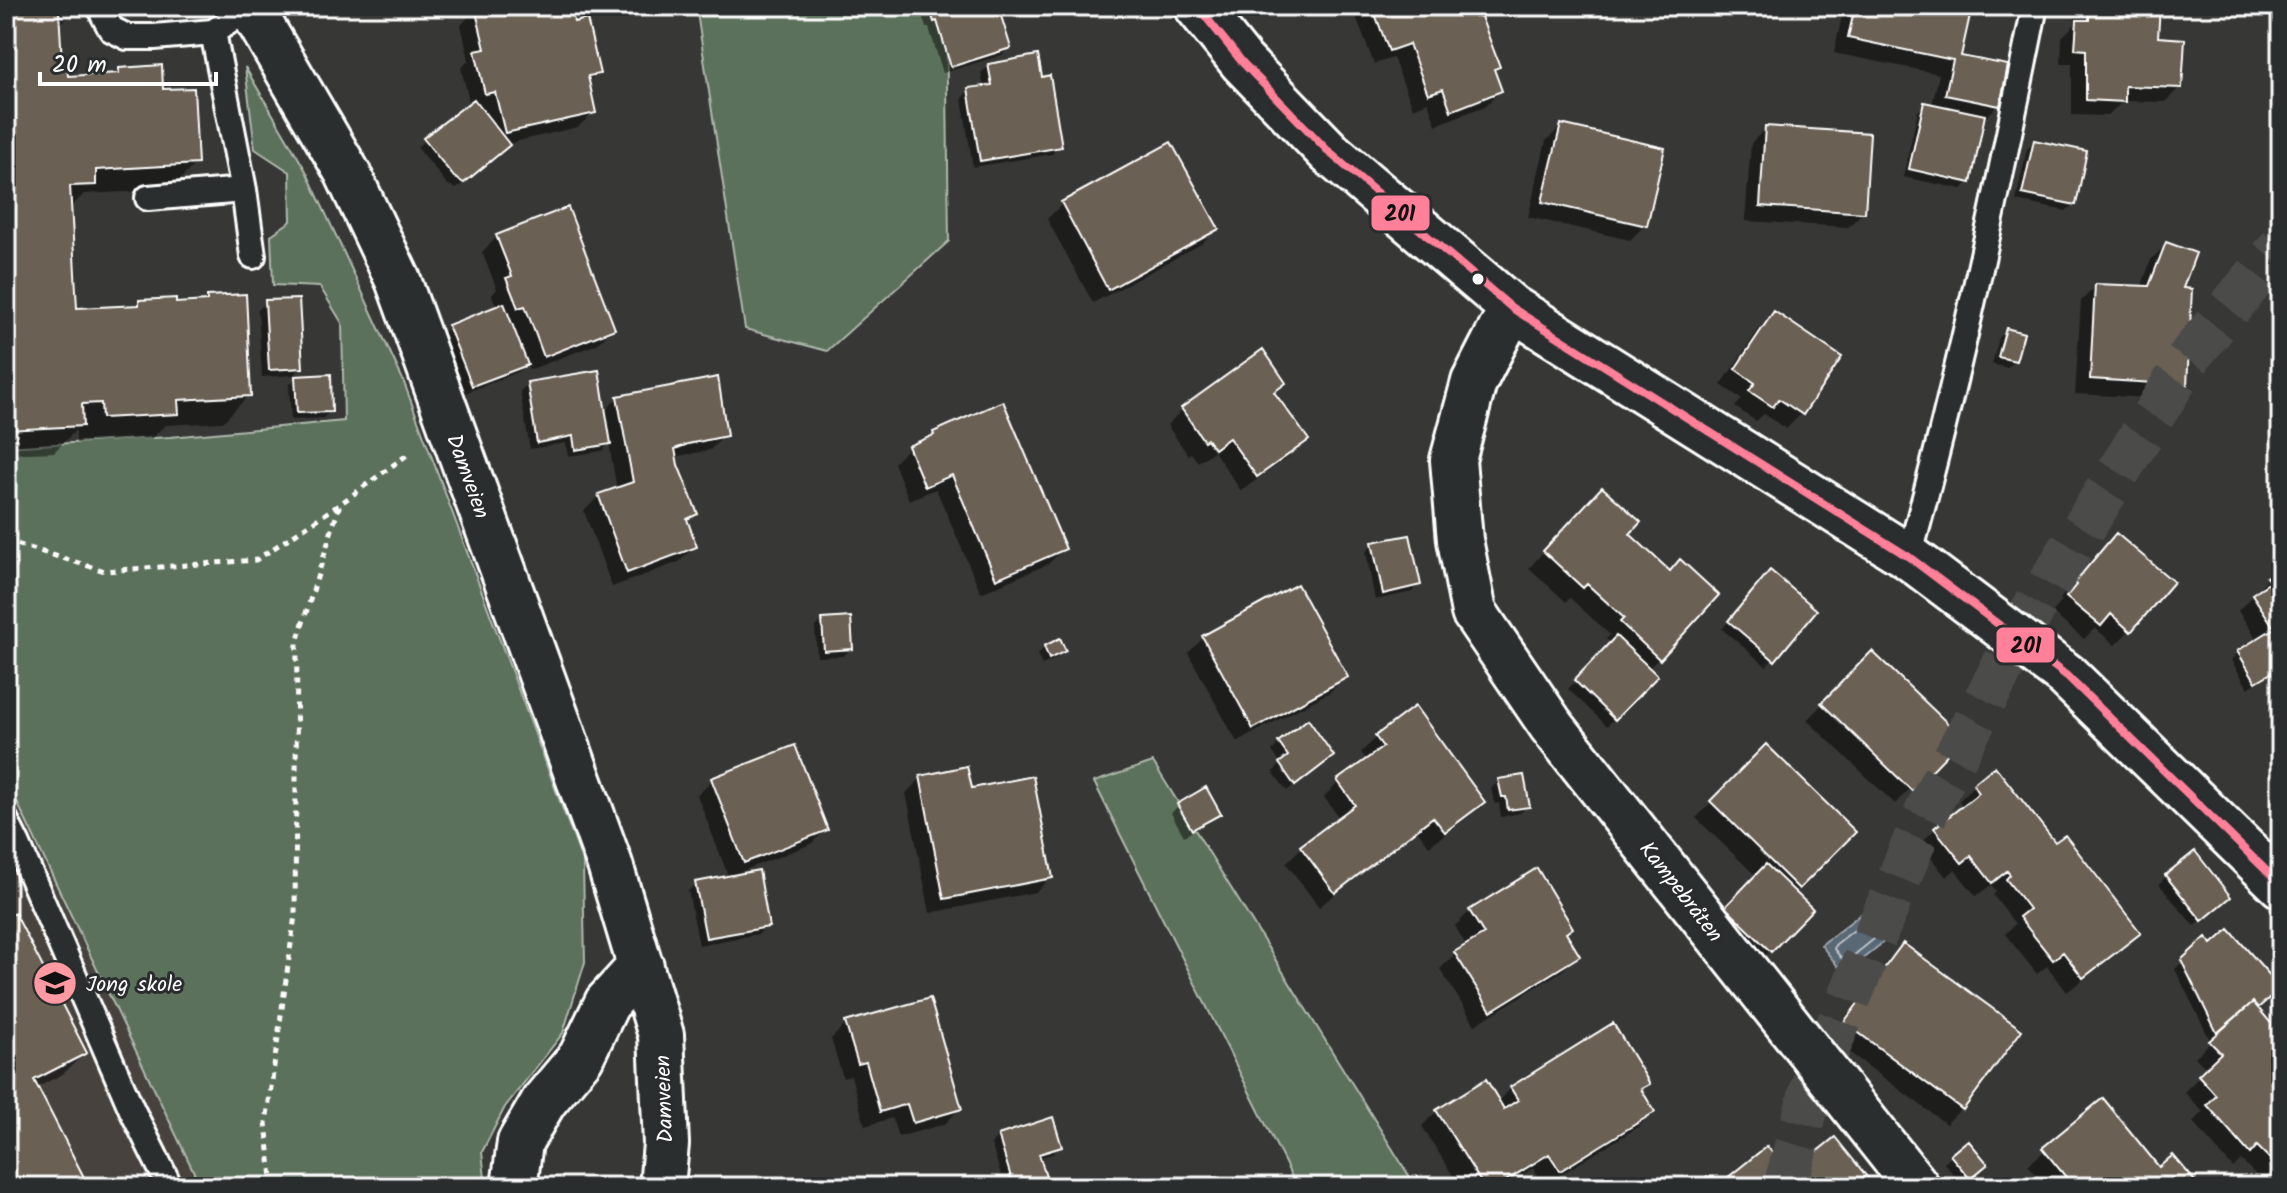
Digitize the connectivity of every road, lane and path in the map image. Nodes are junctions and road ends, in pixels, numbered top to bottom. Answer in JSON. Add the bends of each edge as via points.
{"nodes":[{"id":1,"x":102,"y":6,"type":"edge"},
{"id":2,"x":250,"y":6,"type":"edge"},
{"id":3,"x":1197,"y":6,"type":"edge"},
{"id":4,"x":2035,"y":6,"type":"edge"},
{"id":5,"x":213,"y":32,"type":"junction"},
{"id":6,"x":244,"y":190,"type":"junction"},
{"id":7,"x":148,"y":198,"type":"dead end"},
{"id":8,"x":253,"y":256,"type":"dead end"},
{"id":9,"x":1512,"y":308,"type":"junction"},
{"id":10,"x":450,"y":423,"type":"junction"},
{"id":11,"x":340,"y":504,"type":"junction"},
{"id":12,"x":6,"y":541,"type":"edge"},
{"id":13,"x":1909,"y":557,"type":"junction"},
{"id":14,"x":6,"y":821,"type":"edge"},
{"id":15,"x":2281,"y":885,"type":"edge"},
{"id":16,"x":641,"y":966,"type":"junction"},
{"id":17,"x":170,"y":1187,"type":"edge"},
{"id":18,"x":273,"y":1187,"type":"edge"},
{"id":19,"x":514,"y":1187,"type":"edge"},
{"id":20,"x":662,"y":1187,"type":"edge"},
{"id":21,"x":1917,"y":1187,"type":"edge"}],
"edges":[{"from":1,"to":5,"type":"lane","via":[[111,29],[127,37]]},
{"from":2,"to":5,"type":"lane"},
{"from":2,"to":10,"type":"street","name":"Damveien","via":[[347,172],[398,280]]},
{"from":3,"to":9,"type":"street","via":[[1242,62],[1330,153]]},
{"from":4,"to":13,"type":"lane","via":[[1989,233]]},
{"from":5,"to":6,"type":"lane"},
{"from":6,"to":7,"type":"lane"},
{"from":6,"to":8,"type":"lane"},
{"from":9,"to":13,"type":"street"},
{"from":9,"to":21,"type":"street","name":"Kampebråten","via":[[1474,382],[1453,460],[1460,540],[1474,612],[1551,725]]},
{"from":10,"to":11,"type":"path"},
{"from":10,"to":16,"type":"street","name":"Damveien","via":[[610,865]]},
{"from":11,"to":12,"type":"path","via":[[256,560],[105,571]]},
{"from":11,"to":18,"type":"path","via":[[297,642],[295,915],[266,1123]]},
{"from":13,"to":15,"type":"street","via":[[2067,676]]},
{"from":14,"to":17,"type":"lane"},
{"from":16,"to":19,"type":"street","via":[[607,1003],[581,1057],[544,1101],[520,1142]]},
{"from":16,"to":20,"type":"street","name":"Damveien","via":[[661,1035],[666,1144]]}]}
